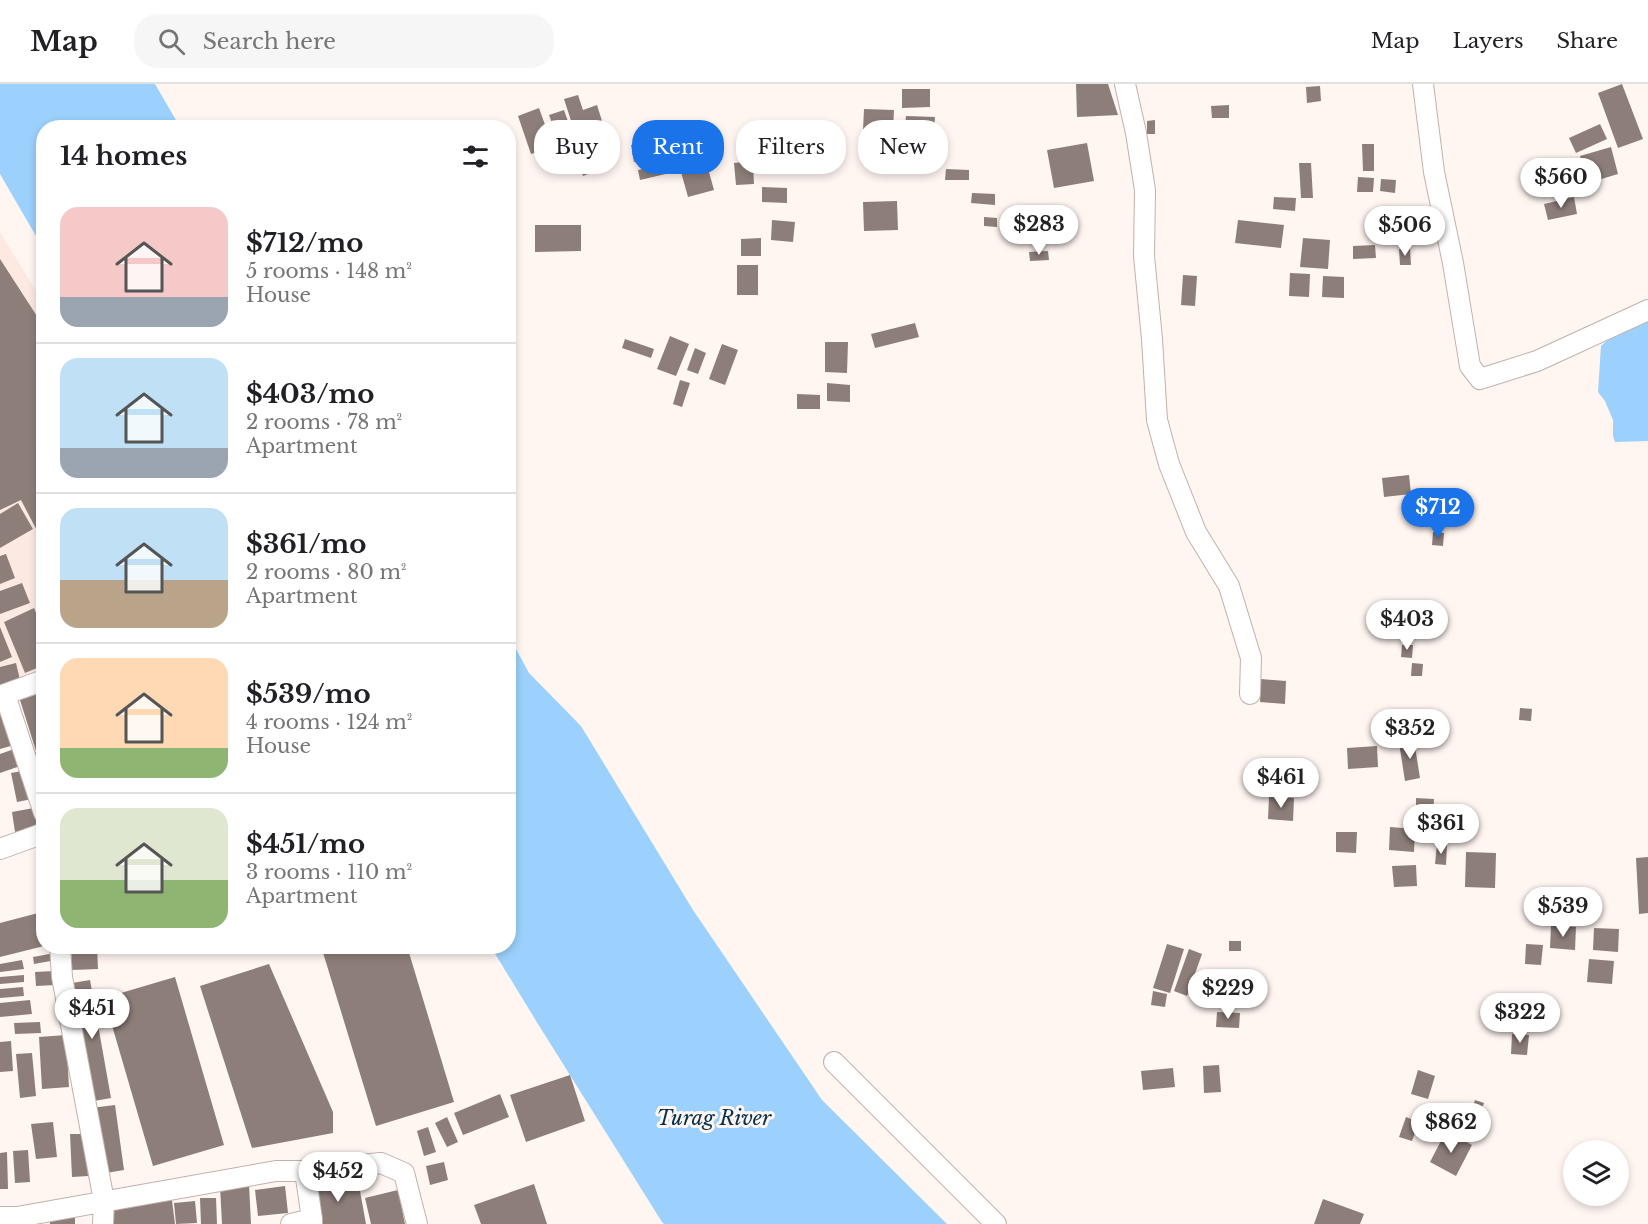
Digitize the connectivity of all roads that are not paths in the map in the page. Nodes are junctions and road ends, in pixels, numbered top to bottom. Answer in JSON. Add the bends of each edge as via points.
{"nodes":[{"id":1,"x":1125,"y":84,"type":"edge"},
{"id":2,"x":1423,"y":84,"type":"edge"},
{"id":3,"x":1648,"y":310,"type":"edge"},
{"id":4,"x":36,"y":683,"type":"edge"},
{"id":5,"x":1250,"y":694,"type":"dead end"},
{"id":6,"x":2,"y":695,"type":"edge"},
{"id":7,"x":36,"y":791,"type":"edge"},
{"id":8,"x":36,"y":836,"type":"edge"},
{"id":9,"x":0,"y":849,"type":"edge"},
{"id":10,"x":61,"y":954,"type":"edge"},
{"id":11,"x":834,"y":1062,"type":"dead end"},
{"id":12,"x":305,"y":1171,"type":"junction"},
{"id":13,"x":104,"y":1201,"type":"junction"},
{"id":14,"x":0,"y":1217,"type":"edge"},
{"id":15,"x":312,"y":1221,"type":"edge"},
{"id":16,"x":103,"y":1224,"type":"edge"},
{"id":17,"x":291,"y":1224,"type":"edge"},
{"id":18,"x":417,"y":1224,"type":"edge"},
{"id":19,"x":996,"y":1224,"type":"edge"}],
"edges":[{"from":1,"to":5,"type":"street","via":[[1145,190],[1144,256],[1156,420],[1196,532],[1229,586],[1251,658]]},
{"from":2,"to":3,"type":"street","via":[[1434,172],[1470,366],[1480,379],[1538,361]]},
{"from":4,"to":6,"type":"street"},
{"from":6,"to":7,"type":"street"},
{"from":8,"to":9,"type":"street"},
{"from":10,"to":13,"type":"street"},
{"from":11,"to":19,"type":"street"},
{"from":12,"to":13,"type":"street","via":[[276,1171]]},
{"from":12,"to":15,"type":"street"},
{"from":12,"to":18,"type":"street","via":[[381,1163],[395,1168],[404,1173]]},
{"from":13,"to":14,"type":"street"},
{"from":13,"to":16,"type":"street"},
{"from":15,"to":17,"type":"street"}]}
